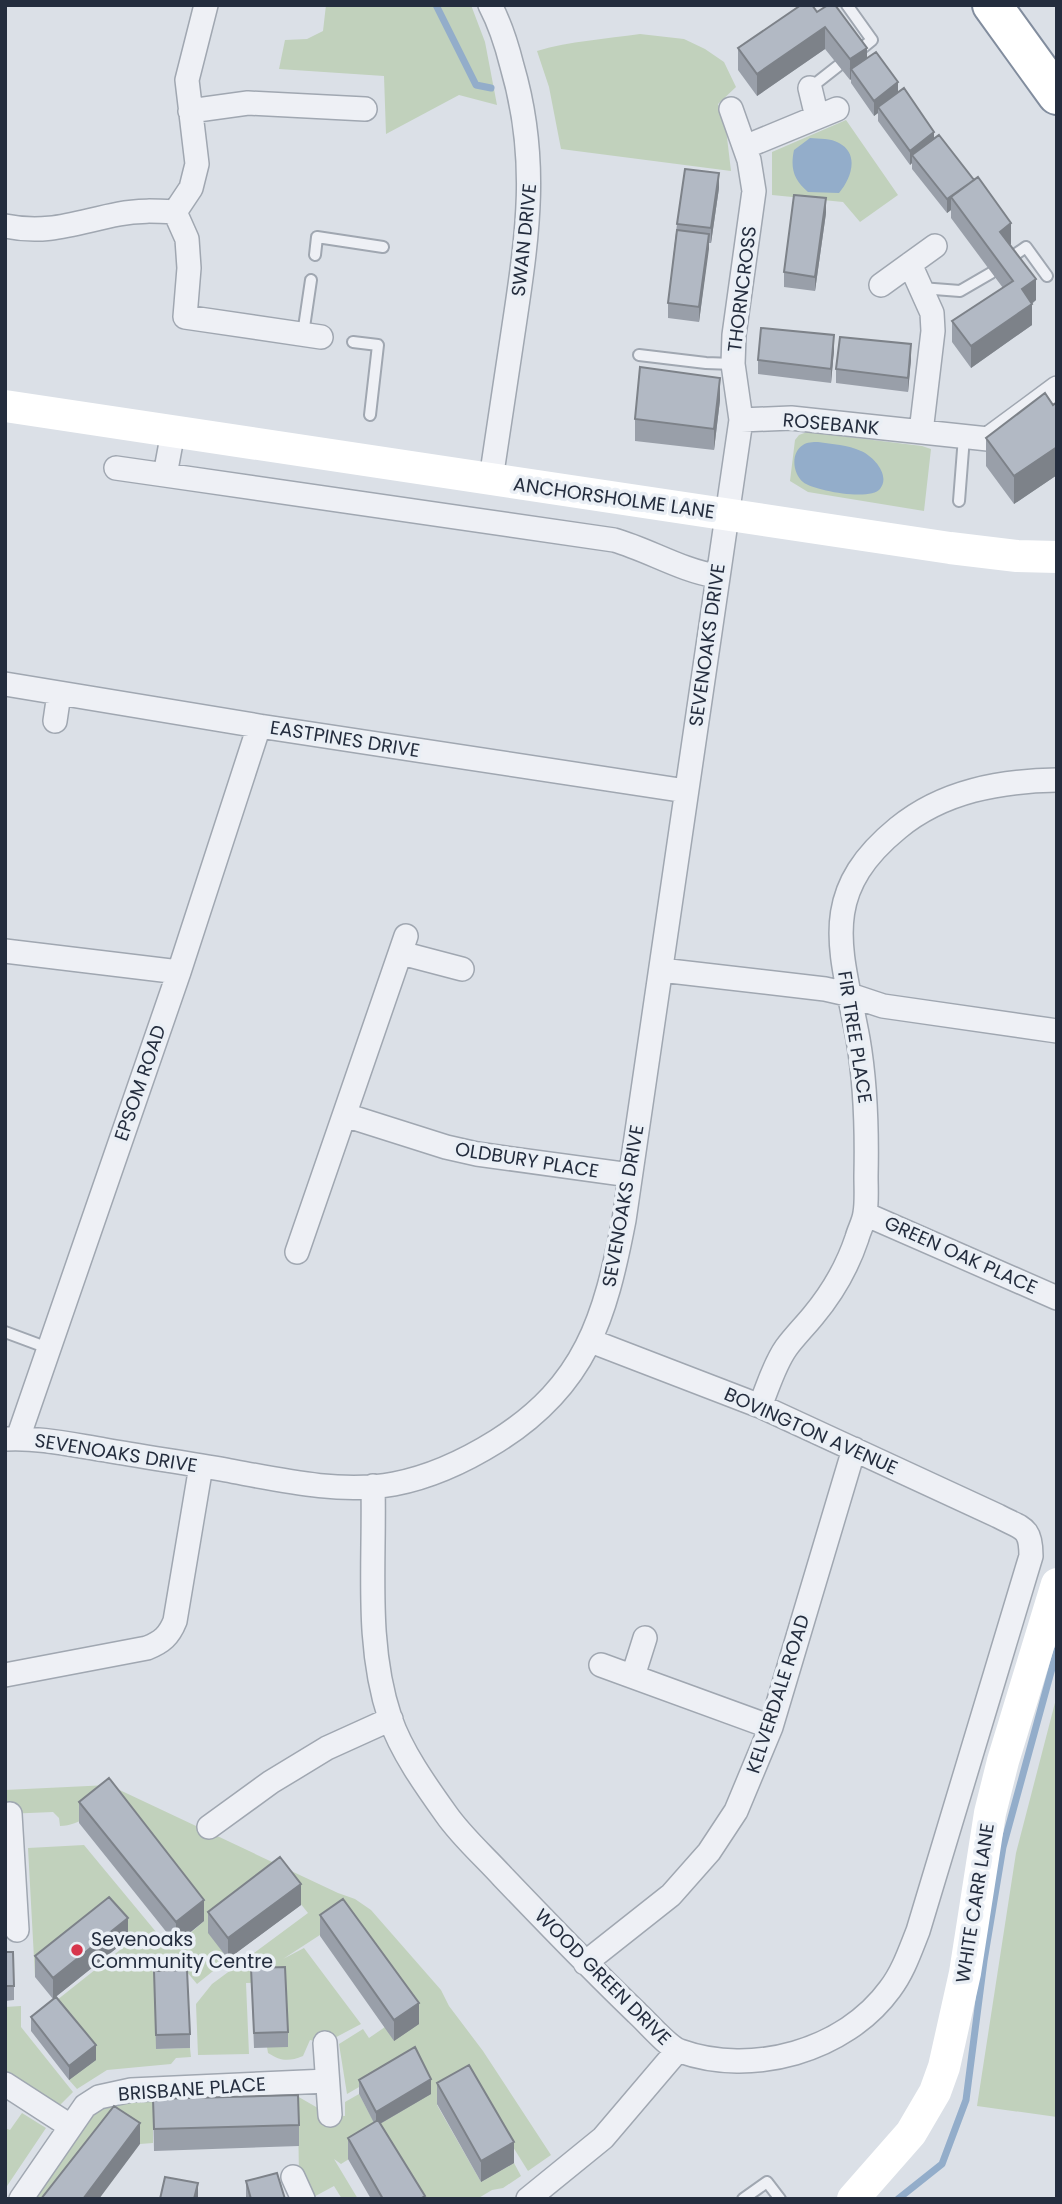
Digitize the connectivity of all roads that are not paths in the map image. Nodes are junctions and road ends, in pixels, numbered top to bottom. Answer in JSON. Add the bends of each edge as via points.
{"nodes":[{"id":1,"x":206,"y":5,"type":"edge"},
{"id":2,"x":490,"y":5,"type":"edge"},
{"id":3,"x":846,"y":5,"type":"edge"},
{"id":4,"x":992,"y":5,"type":"edge"},
{"id":5,"x":855,"y":54,"type":"edge"},
{"id":6,"x":838,"y":66,"type":"dead end"},
{"id":7,"x":810,"y":88,"type":"joint"},
{"id":8,"x":1057,"y":95,"type":"edge"},
{"id":9,"x":365,"y":109,"type":"dead end"},
{"id":10,"x":731,"y":109,"type":"dead end"},
{"id":11,"x":190,"y":111,"type":"junction"},
{"id":12,"x":745,"y":147,"type":"junction"},
{"id":13,"x":175,"y":212,"type":"junction"},
{"id":14,"x":5,"y":226,"type":"edge"},
{"id":15,"x":935,"y":246,"type":"dead end"},
{"id":16,"x":383,"y":247,"type":"dead end"},
{"id":17,"x":315,"y":255,"type":"dead end"},
{"id":18,"x":1006,"y":261,"type":"edge"},
{"id":19,"x":910,"y":264,"type":"junction"},
{"id":20,"x":991,"y":272,"type":"edge"},
{"id":21,"x":1047,"y":276,"type":"dead end"},
{"id":22,"x":311,"y":280,"type":"dead end"},
{"id":23,"x":881,"y":285,"type":"dead end"},
{"id":24,"x":921,"y":288,"type":"junction"},
{"id":25,"x":312,"y":335,"type":"joint"},
{"id":26,"x":353,"y":342,"type":"dead end"},
{"id":27,"x":639,"y":355,"type":"dead end"},
{"id":28,"x":733,"y":364,"type":"junction"},
{"id":29,"x":1057,"y":388,"type":"edge"},
{"id":30,"x":5,"y":406,"type":"edge"},
{"id":31,"x":369,"y":415,"type":"dead end"},
{"id":32,"x":740,"y":420,"type":"junction"},
{"id":33,"x":173,"y":432,"type":"junction"},
{"id":34,"x":921,"y":432,"type":"junction"},
{"id":35,"x":964,"y":437,"type":"junction"},
{"id":36,"x":116,"y":468,"type":"dead end"},
{"id":37,"x":165,"y":475,"type":"junction"},
{"id":38,"x":491,"y":479,"type":"junction"},
{"id":39,"x":959,"y":501,"type":"dead end"},
{"id":40,"x":727,"y":514,"type":"junction"},
{"id":41,"x":1057,"y":556,"type":"edge"},
{"id":42,"x":716,"y":576,"type":"junction"},
{"id":43,"x":5,"y":684,"type":"edge"},
{"id":44,"x":59,"y":694,"type":"junction"},
{"id":45,"x":55,"y":721,"type":"dead end"},
{"id":46,"x":259,"y":726,"type":"junction"},
{"id":47,"x":1057,"y":780,"type":"edge"},
{"id":48,"x":686,"y":791,"type":"junction"},
{"id":49,"x":5,"y":951,"type":"edge"},
{"id":50,"x":462,"y":967,"type":"dead end"},
{"id":51,"x":661,"y":971,"type":"junction"},
{"id":52,"x":179,"y":972,"type":"junction"},
{"id":53,"x":847,"y":994,"type":"junction"},
{"id":54,"x":1057,"y":1031,"type":"edge"},
{"id":55,"x":345,"y":1115,"type":"junction"},
{"id":56,"x":630,"y":1175,"type":"junction"},
{"id":57,"x":865,"y":1214,"type":"junction"},
{"id":58,"x":297,"y":1252,"type":"dead end"},
{"id":59,"x":1057,"y":1298,"type":"edge"},
{"id":60,"x":5,"y":1332,"type":"edge"},
{"id":61,"x":591,"y":1341,"type":"junction"},
{"id":62,"x":48,"y":1348,"type":"junction"},
{"id":63,"x":760,"y":1406,"type":"junction"},
{"id":64,"x":12,"y":1438,"type":"edge"},
{"id":65,"x":854,"y":1449,"type":"junction"},
{"id":66,"x":201,"y":1466,"type":"junction"},
{"id":67,"x":373,"y":1486,"type":"junction"},
{"id":68,"x":1027,"y":1531,"type":"joint"},
{"id":69,"x":1057,"y":1584,"type":"edge"},
{"id":70,"x":645,"y":1638,"type":"dead end"},
{"id":71,"x":601,"y":1665,"type":"dead end"},
{"id":72,"x":5,"y":1675,"type":"edge"},
{"id":73,"x":633,"y":1676,"type":"junction"},
{"id":74,"x":391,"y":1719,"type":"junction"},
{"id":75,"x":771,"y":1727,"type":"junction"},
{"id":76,"x":10,"y":1814,"type":"dead end"},
{"id":77,"x":209,"y":1827,"type":"dead end"},
{"id":78,"x":10,"y":1888,"type":"edge"},
{"id":79,"x":17,"y":1930,"type":"dead end"},
{"id":80,"x":585,"y":1963,"type":"junction"},
{"id":81,"x":325,"y":2043,"type":"dead end"},
{"id":82,"x":677,"y":2051,"type":"junction"},
{"id":83,"x":327,"y":2081,"type":"junction"},
{"id":84,"x":5,"y":2084,"type":"edge"},
{"id":85,"x":330,"y":2115,"type":"dead end"},
{"id":86,"x":70,"y":2126,"type":"junction"},
{"id":87,"x":292,"y":2177,"type":"dead end"},
{"id":88,"x":21,"y":2199,"type":"edge"},
{"id":89,"x":303,"y":2199,"type":"edge"},
{"id":90,"x":528,"y":2199,"type":"edge"},
{"id":91,"x":743,"y":2199,"type":"edge"},
{"id":92,"x":780,"y":2199,"type":"edge"},
{"id":93,"x":853,"y":2199,"type":"edge"}],
"edges":[{"from":1,"to":11,"type":"street","via":[[187,80]]},
{"from":2,"to":38,"type":"street","name":"SWAN DRIVE","via":[[519,88],[530,169],[526,251]]},
{"from":3,"to":5,"type":"lane","via":[[872,40]]},
{"from":4,"to":8,"type":"highway"},
{"from":6,"to":7,"type":"lane"},
{"from":7,"to":12,"type":"street","via":[[827,113]]},
{"from":9,"to":11,"type":"street","via":[[248,103]]},
{"from":10,"to":12,"type":"street","name":"THORNCROSS"},
{"from":11,"to":13,"type":"street","via":[[197,164],[191,188]]},
{"from":12,"to":28,"type":"street","name":"THORNCROSS","via":[[754,191]]},
{"from":13,"to":14,"type":"street","via":[[121,213],[28,231]]},
{"from":13,"to":25,"type":"street","via":[[187,239],[185,317]]},
{"from":15,"to":19,"type":"street"},
{"from":16,"to":17,"type":"lane","via":[[317,237]]},
{"from":18,"to":21,"type":"lane","via":[[1026,247]]},
{"from":19,"to":23,"type":"street"},
{"from":19,"to":24,"type":"street"},
{"from":20,"to":24,"type":"lane","via":[[960,291]]},
{"from":22,"to":25,"type":"lane"},
{"from":24,"to":34,"type":"street","via":[[932,313],[933,331]]},
{"from":26,"to":31,"type":"lane","via":[[378,345]]},
{"from":27,"to":28,"type":"lane"},
{"from":28,"to":32,"type":"street","name":"THORNCROSS"},
{"from":29,"to":35,"type":"street","name":"ROSEBANK","via":[[988,439]]},
{"from":30,"to":33,"type":"street","name":"ANCHORSHOLME LANE"},
{"from":32,"to":34,"type":"street","name":"ROSEBANK","via":[[791,418]]},
{"from":32,"to":40,"type":"street","name":"THORNCROSS"},
{"from":33,"to":37,"type":"street"},
{"from":33,"to":38,"type":"street","name":"ANCHORSHOLME LANE"},
{"from":34,"to":35,"type":"street","name":"ROSEBANK"},
{"from":35,"to":39,"type":"lane"},
{"from":36,"to":37,"type":"street"},
{"from":37,"to":42,"type":"street","via":[[614,540],[695,573]]},
{"from":38,"to":40,"type":"street","name":"ANCHORSHOLME LANE"},
{"from":40,"to":41,"type":"street","name":"ANCHORSHOLME LANE","via":[[984,553]]},
{"from":40,"to":42,"type":"street","name":"SEVENOAKS DRIVE"},
{"from":42,"to":48,"type":"street","name":"SEVENOAKS DRIVE"},
{"from":43,"to":44,"type":"street","name":"EASTPINES DRIVE"},
{"from":44,"to":45,"type":"street"},
{"from":44,"to":46,"type":"street","name":"EASTPINES DRIVE"},
{"from":46,"to":48,"type":"street","name":"EASTPINES DRIVE"},
{"from":46,"to":52,"type":"street","name":"EPSOM ROAD"},
{"from":47,"to":53,"type":"street","name":"FIR TREE PLACE","via":[[972,790],[910,818],[886,838],[850,886],[842,914]]},
{"from":48,"to":51,"type":"street","name":"SEVENOAKS DRIVE"},
{"from":49,"to":52,"type":"street"},
{"from":50,"to":55,"type":"street","via":[[404,945]]},
{"from":51,"to":53,"type":"street"},
{"from":51,"to":56,"type":"street","name":"SEVENOAKS DRIVE"},
{"from":52,"to":62,"type":"street","name":"EPSOM ROAD"},
{"from":53,"to":54,"type":"street","via":[[883,1006]]},
{"from":53,"to":57,"type":"street","name":"FIR TREE PLACE","via":[[865,1092]]},
{"from":55,"to":56,"type":"street","name":"OLDBURY PLACE","via":[[477,1154]]},
{"from":55,"to":58,"type":"street"},
{"from":56,"to":61,"type":"street","name":"SEVENOAKS DRIVE","via":[[611,1284]]},
{"from":57,"to":59,"type":"street","name":"GREEN OAK PLACE"},
{"from":57,"to":63,"type":"street","name":"FIR TREE PLACE","via":[[845,1269],[777,1361]]},
{"from":60,"to":62,"type":"lane"},
{"from":61,"to":63,"type":"street","name":"BOVINGTON AVENUE"},
{"from":61,"to":67,"type":"street","name":"SEVENOAKS DRIVE","via":[[552,1396],[506,1435],[423,1477]]},
{"from":62,"to":64,"type":"street","name":"EPSOM ROAD"},
{"from":63,"to":65,"type":"street","name":"BOVINGTON AVENUE"},
{"from":64,"to":66,"type":"street","name":"SEVENOAKS DRIVE"},
{"from":65,"to":68,"type":"street","name":"BOVINGTON AVENUE"},
{"from":65,"to":75,"type":"street","name":"KELVERDALE ROAD"},
{"from":66,"to":67,"type":"street","name":"SEVENOAKS DRIVE","via":[[317,1485]]},
{"from":66,"to":72,"type":"street","via":[[169,1634],[147,1648]]},
{"from":67,"to":74,"type":"street","name":"WOOD GREEN DRIVE","via":[[372,1608],[378,1669]]},
{"from":68,"to":82,"type":"street","name":"WOOD GREEN DRIVE","via":[[1031,1556],[918,1931],[890,1989],[844,2031],[784,2056],[728,2061]]},
{"from":69,"to":93,"type":"street","name":"WHITE CARR LANE","via":[[990,1813],[965,1973],[944,2067],[911,2133]]},
{"from":70,"to":73,"type":"street"},
{"from":71,"to":73,"type":"street"},
{"from":73,"to":75,"type":"street"},
{"from":74,"to":77,"type":"street","via":[[327,1748]]},
{"from":74,"to":80,"type":"street","name":"WOOD GREEN DRIVE","via":[[417,1772],[447,1817]]},
{"from":75,"to":80,"type":"street","name":"KELVERDALE ROAD","via":[[736,1811],[709,1853],[670,1895]]},
{"from":76,"to":78,"type":"street"},
{"from":78,"to":79,"type":"street"},
{"from":80,"to":82,"type":"street","name":"WOOD GREEN DRIVE"},
{"from":81,"to":83,"type":"street"},
{"from":82,"to":90,"type":"street","via":[[603,2138]]},
{"from":83,"to":85,"type":"street"},
{"from":83,"to":86,"type":"street","name":"BRISBANE PLACE","via":[[131,2090],[99,2097],[85,2106]]},
{"from":84,"to":86,"type":"street"},
{"from":86,"to":88,"type":"street","name":"BRISBANE PLACE"},
{"from":87,"to":89,"type":"street"},
{"from":91,"to":92,"type":"lane","via":[[767,2182]]}]}
